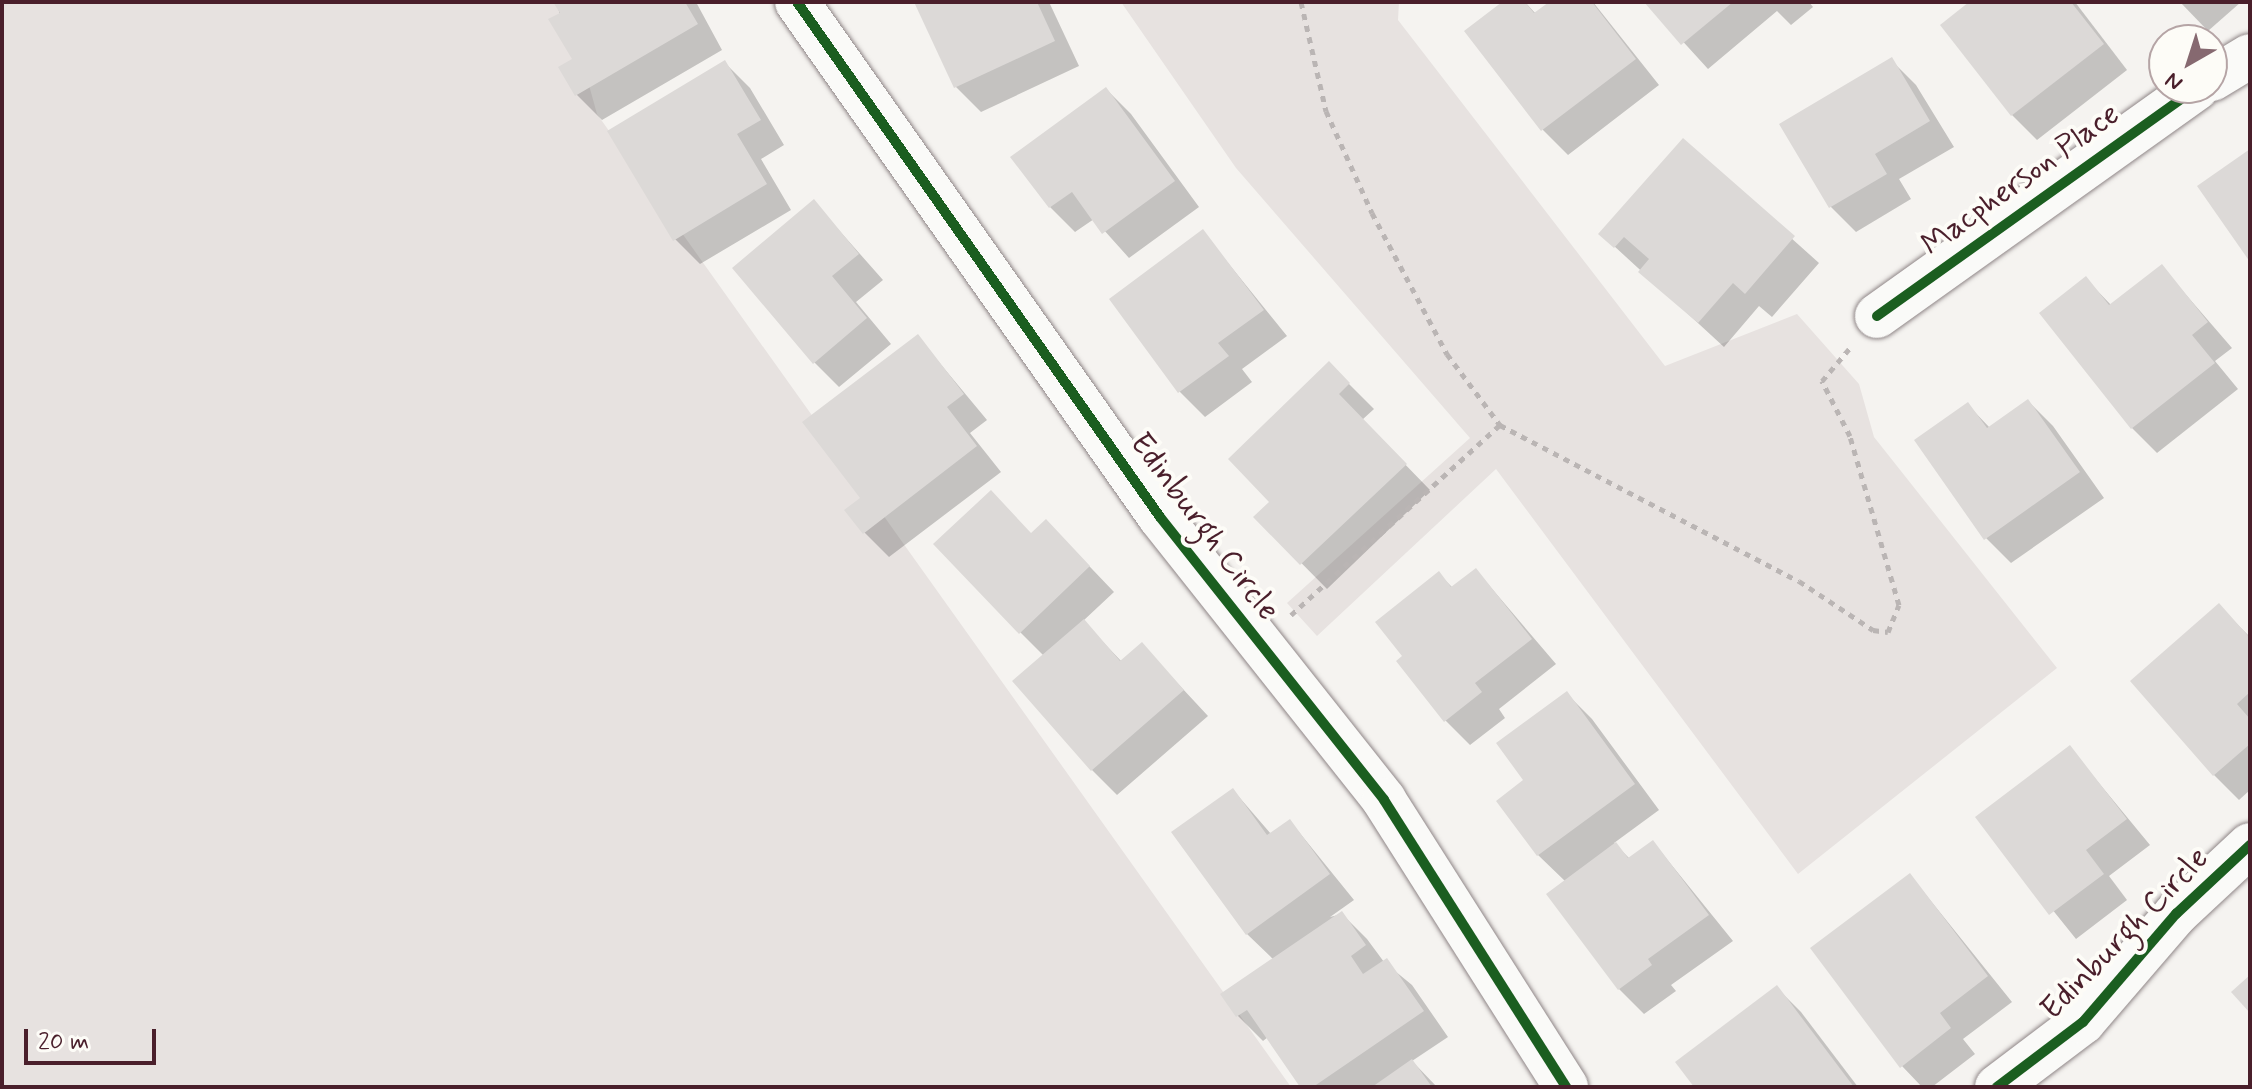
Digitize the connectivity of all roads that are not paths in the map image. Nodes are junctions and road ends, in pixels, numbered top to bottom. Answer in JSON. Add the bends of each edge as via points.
{"nodes":[{"id":1,"x":797,"y":2,"type":"edge"},
{"id":2,"x":2250,"y":56,"type":"edge"},
{"id":3,"x":2228,"y":69,"type":"edge"},
{"id":4,"x":2175,"y":104,"type":"edge"},
{"id":5,"x":1877,"y":316,"type":"road end"},
{"id":6,"x":2250,"y":845,"type":"edge"},
{"id":7,"x":1566,"y":1087,"type":"edge"},
{"id":8,"x":1997,"y":1087,"type":"edge"}],
"edges":[{"from":1,"to":7,"type":"street","name":"Edinburgh Circle","via":[[1160,517],[1384,800]]},
{"from":2,"to":3,"type":"street"},
{"from":4,"to":5,"type":"street","name":"Macpherson Place"},
{"from":6,"to":8,"type":"street","name":"Edinburgh Circle","via":[[2176,914],[2083,1022]]}]}
